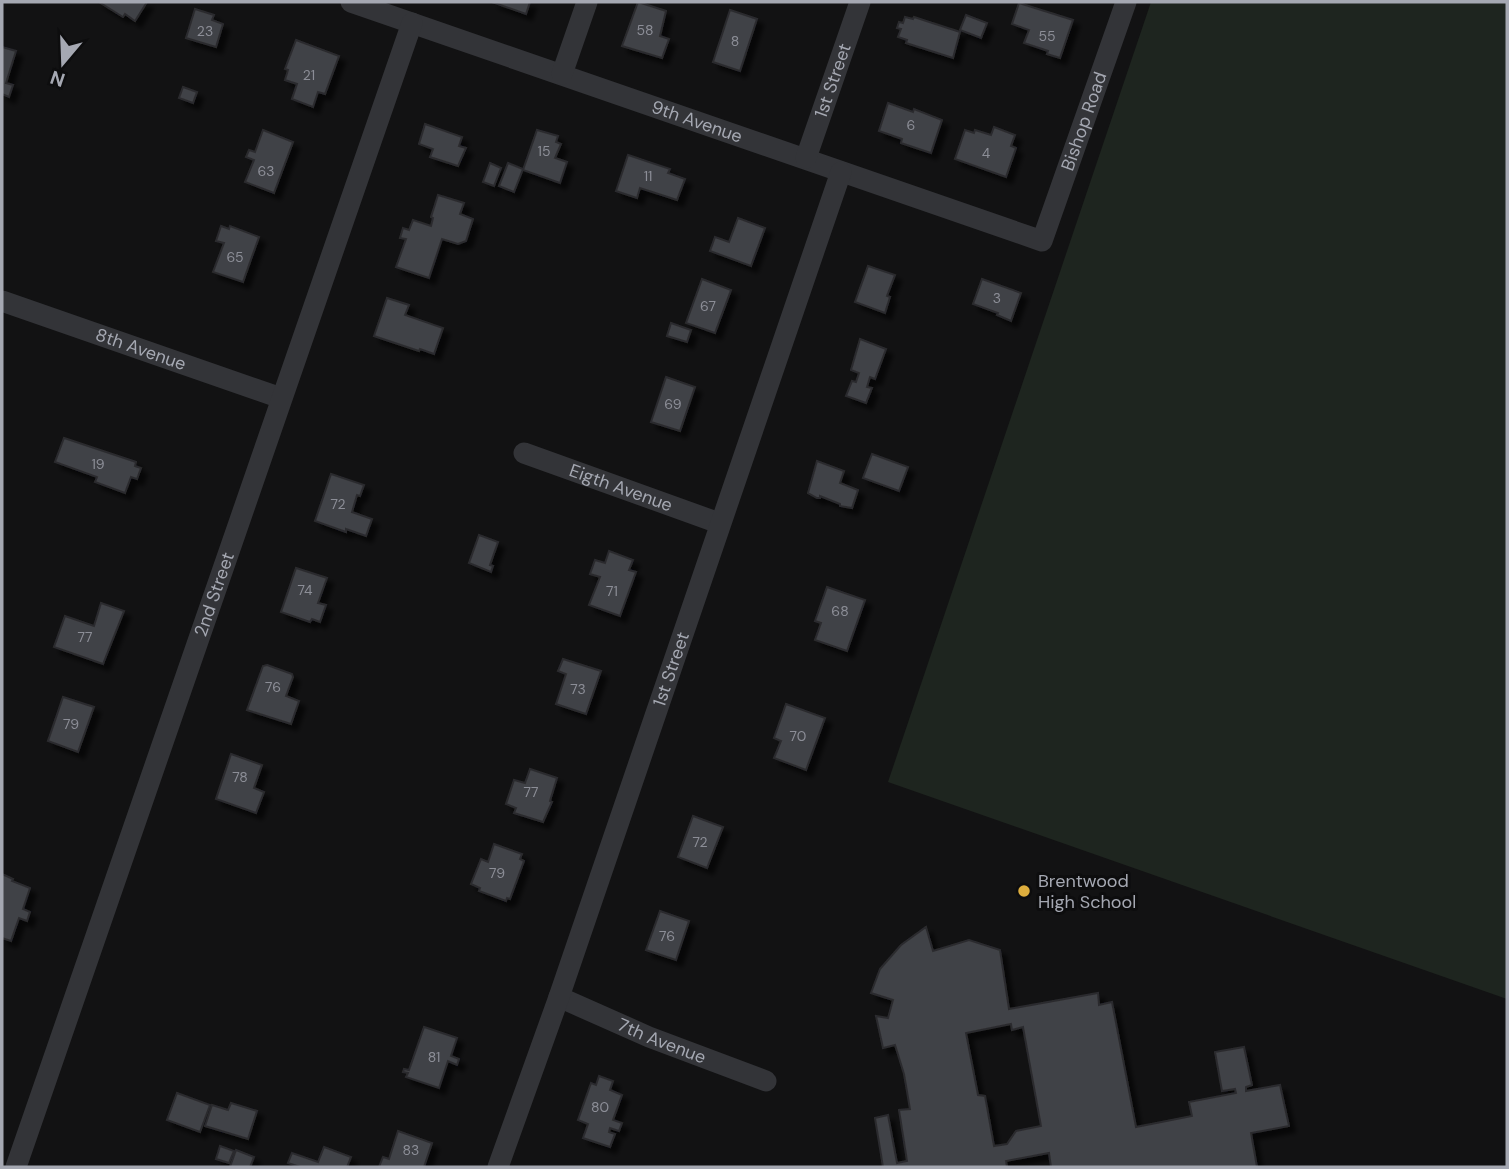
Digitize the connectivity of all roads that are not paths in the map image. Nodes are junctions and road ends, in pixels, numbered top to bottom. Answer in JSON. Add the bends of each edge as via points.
{"nodes":[{"id":1,"x":351,"y":2,"type":"edge"},
{"id":2,"x":587,"y":2,"type":"edge"},
{"id":3,"x":860,"y":2,"type":"edge"},
{"id":4,"x":1126,"y":2,"type":"edge"},
{"id":5,"x":412,"y":23,"type":"junction"},
{"id":6,"x":562,"y":74,"type":"junction"},
{"id":7,"x":806,"y":158,"type":"junction"},
{"id":8,"x":841,"y":172,"type":"junction"},
{"id":9,"x":1042,"y":241,"type":"joint"},
{"id":10,"x":2,"y":301,"type":"edge"},
{"id":11,"x":281,"y":398,"type":"junction"},
{"id":12,"x":524,"y":453,"type":"dead end"},
{"id":13,"x":719,"y":523,"type":"junction"},
{"id":14,"x":559,"y":997,"type":"junction"},
{"id":15,"x":766,"y":1081,"type":"dead end"},
{"id":16,"x":16,"y":1167,"type":"edge"},
{"id":17,"x":498,"y":1167,"type":"edge"}],
"edges":[{"from":1,"to":5,"type":"street","name":"9th Avenue"},
{"from":2,"to":6,"type":"street"},
{"from":3,"to":7,"type":"street","name":"1st Street"},
{"from":4,"to":9,"type":"street","name":"Bishop Road"},
{"from":5,"to":6,"type":"street","name":"9th Avenue"},
{"from":5,"to":11,"type":"street","name":"2nd Street"},
{"from":6,"to":7,"type":"street","name":"9th Avenue"},
{"from":7,"to":8,"type":"street","name":"9th Avenue"},
{"from":8,"to":9,"type":"street","name":"9th Avenue"},
{"from":8,"to":13,"type":"street","name":"1st Street"},
{"from":10,"to":11,"type":"street","name":"8th Avenue"},
{"from":11,"to":16,"type":"street","name":"2nd Street"},
{"from":12,"to":13,"type":"street","name":"Eigth Avenue"},
{"from":13,"to":14,"type":"street","name":"1st Street"},
{"from":14,"to":15,"type":"street","name":"7th Avenue"},
{"from":14,"to":17,"type":"street","name":"1st Street"}]}
